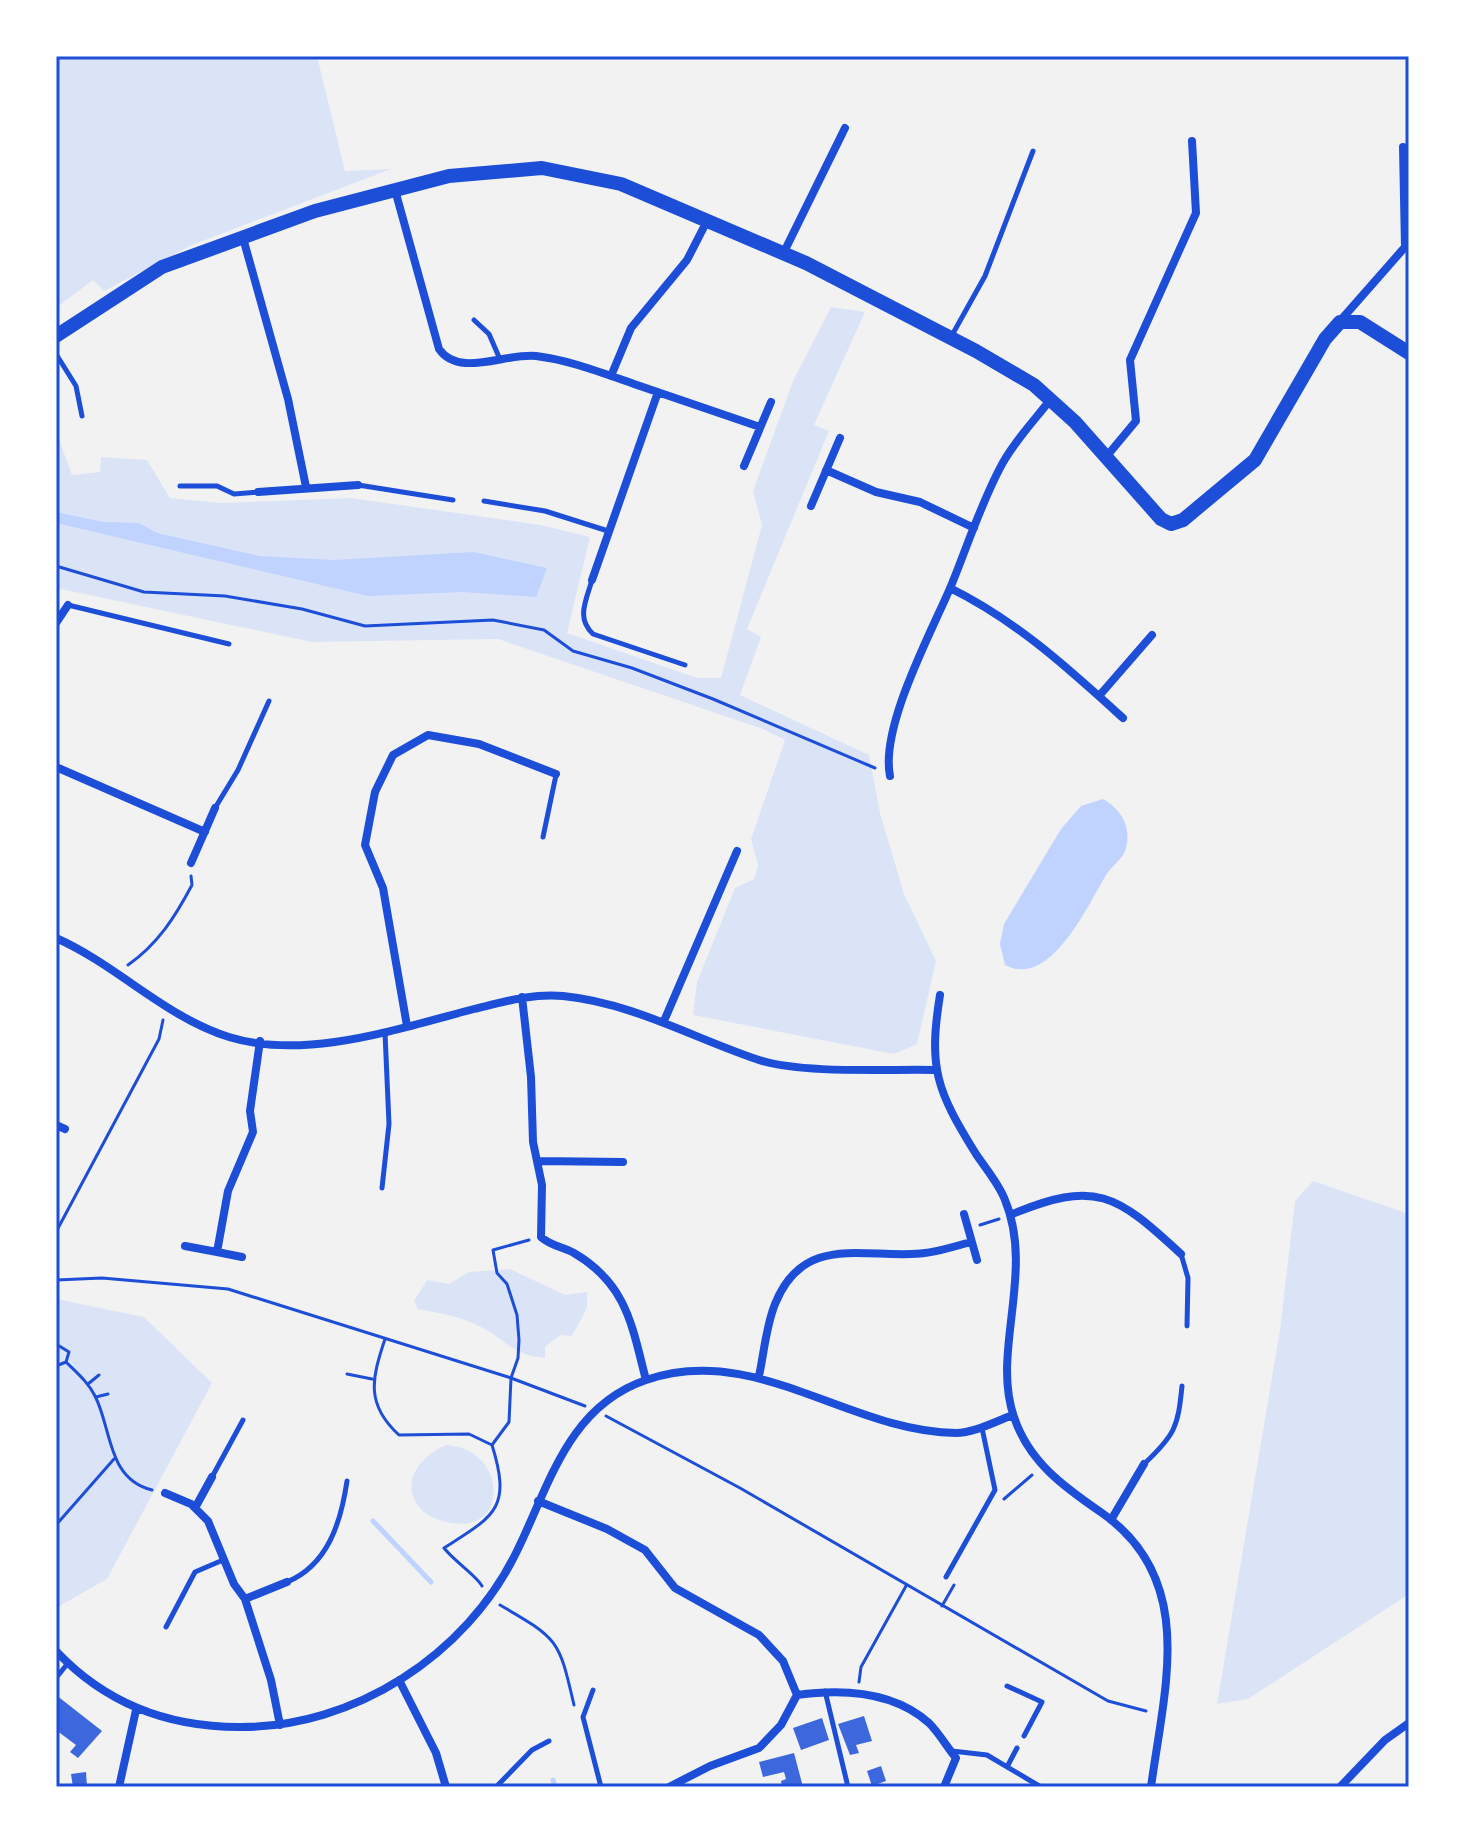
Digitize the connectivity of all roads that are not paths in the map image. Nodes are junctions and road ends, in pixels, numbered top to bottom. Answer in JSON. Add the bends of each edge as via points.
{"nodes":[{"id":1,"x":845,"y":128,"type":"dead end"},
{"id":2,"x":1192,"y":141,"type":"dead end"},
{"id":3,"x":1403,"y":147,"type":"dead end"},
{"id":4,"x":1033,"y":151,"type":"dead end"},
{"id":5,"x":395,"y":190,"type":"junction"},
{"id":6,"x":707,"y":221,"type":"junction"},
{"id":7,"x":243,"y":238,"type":"junction"},
{"id":8,"x":783,"y":254,"type":"junction"},
{"id":9,"x":474,"y":320,"type":"dead end"},
{"id":10,"x":1340,"y":322,"type":"junction"},
{"id":11,"x":56,"y":336,"type":"edge"},
{"id":12,"x":951,"y":338,"type":"junction"},
{"id":13,"x":1409,"y":353,"type":"edge"},
{"id":14,"x":56,"y":354,"type":"edge"},
{"id":15,"x":499,"y":357,"type":"junction"},
{"id":16,"x":611,"y":376,"type":"junction"},
{"id":17,"x":658,"y":392,"type":"junction"},
{"id":18,"x":1050,"y":400,"type":"junction"},
{"id":19,"x":771,"y":402,"type":"dead end"},
{"id":20,"x":82,"y":416,"type":"dead end"},
{"id":21,"x":760,"y":427,"type":"junction"},
{"id":22,"x":840,"y":438,"type":"dead end"},
{"id":23,"x":1106,"y":457,"type":"junction"},
{"id":24,"x":744,"y":466,"type":"dead end"},
{"id":25,"x":826,"y":470,"type":"junction"},
{"id":26,"x":358,"y":485,"type":"joint"},
{"id":27,"x":180,"y":486,"type":"dead end"},
{"id":28,"x":306,"y":487,"type":"junction"},
{"id":29,"x":258,"y":492,"type":"joint"},
{"id":30,"x":453,"y":500,"type":"dead end"},
{"id":31,"x":484,"y":501,"type":"dead end"},
{"id":32,"x":811,"y":506,"type":"dead end"},
{"id":33,"x":974,"y":528,"type":"junction"},
{"id":34,"x":608,"y":531,"type":"junction"},
{"id":35,"x":592,"y":580,"type":"joint"},
{"id":36,"x":950,"y":588,"type":"junction"},
{"id":37,"x":68,"y":605,"type":"joint"},
{"id":38,"x":56,"y":623,"type":"edge"},
{"id":39,"x":1152,"y":635,"type":"dead end"},
{"id":40,"x":229,"y":644,"type":"dead end"},
{"id":41,"x":685,"y":665,"type":"dead end"},
{"id":42,"x":1099,"y":696,"type":"junction"},
{"id":43,"x":269,"y":701,"type":"dead end"},
{"id":44,"x":1123,"y":718,"type":"dead end"},
{"id":45,"x":56,"y":767,"type":"edge"},
{"id":46,"x":556,"y":774,"type":"joint"},
{"id":47,"x":890,"y":776,"type":"road end"},
{"id":48,"x":215,"y":808,"type":"joint"},
{"id":49,"x":205,"y":832,"type":"junction"},
{"id":50,"x":543,"y":837,"type":"dead end"},
{"id":51,"x":737,"y":851,"type":"dead end"},
{"id":52,"x":191,"y":863,"type":"road end"},
{"id":53,"x":56,"y":938,"type":"edge"},
{"id":54,"x":940,"y":995,"type":"dead end"},
{"id":55,"x":522,"y":997,"type":"junction"},
{"id":56,"x":664,"y":1021,"type":"junction"},
{"id":57,"x":407,"y":1026,"type":"junction"},
{"id":58,"x":385,"y":1032,"type":"junction"},
{"id":59,"x":260,"y":1041,"type":"junction"},
{"id":60,"x":934,"y":1070,"type":"junction"},
{"id":61,"x":539,"y":1161,"type":"junction"},
{"id":62,"x":623,"y":1162,"type":"dead end"},
{"id":63,"x":382,"y":1188,"type":"dead end"},
{"id":64,"x":964,"y":1214,"type":"dead end"},
{"id":65,"x":1010,"y":1215,"type":"junction"},
{"id":66,"x":971,"y":1242,"type":"junction"},
{"id":67,"x":185,"y":1246,"type":"dead end"},
{"id":68,"x":217,"y":1252,"type":"junction"},
{"id":69,"x":1181,"y":1254,"type":"joint"},
{"id":70,"x":242,"y":1257,"type":"dead end"},
{"id":71,"x":977,"y":1260,"type":"dead end"},
{"id":72,"x":1187,"y":1326,"type":"dead end"},
{"id":73,"x":759,"y":1376,"type":"junction"},
{"id":74,"x":646,"y":1380,"type":"junction"},
{"id":75,"x":1182,"y":1386,"type":"dead end"},
{"id":76,"x":1013,"y":1415,"type":"junction"},
{"id":77,"x":243,"y":1420,"type":"dead end"},
{"id":78,"x":982,"y":1427,"type":"junction"},
{"id":79,"x":1144,"y":1464,"type":"joint"},
{"id":80,"x":212,"y":1477,"type":"joint"},
{"id":81,"x":347,"y":1481,"type":"dead end"},
{"id":82,"x":165,"y":1493,"type":"dead end"},
{"id":83,"x":538,"y":1501,"type":"junction"},
{"id":84,"x":195,"y":1508,"type":"junction"},
{"id":85,"x":1111,"y":1520,"type":"junction"},
{"id":86,"x":223,"y":1560,"type":"junction"},
{"id":87,"x":946,"y":1577,"type":"dead end"},
{"id":88,"x":287,"y":1582,"type":"joint"},
{"id":89,"x":245,"y":1599,"type":"junction"},
{"id":90,"x":166,"y":1627,"type":"dead end"},
{"id":91,"x":56,"y":1651,"type":"edge"},
{"id":92,"x":68,"y":1663,"type":"junction"},
{"id":93,"x":56,"y":1678,"type":"edge"},
{"id":94,"x":399,"y":1680,"type":"junction"},
{"id":95,"x":1007,"y":1686,"type":"dead end"},
{"id":96,"x":593,"y":1690,"type":"dead end"},
{"id":97,"x":825,"y":1691,"type":"junction"},
{"id":98,"x":797,"y":1695,"type":"junction"},
{"id":99,"x":136,"y":1710,"type":"junction"},
{"id":100,"x":1409,"y":1723,"type":"edge"},
{"id":101,"x":280,"y":1725,"type":"junction"},
{"id":102,"x":1024,"y":1736,"type":"dead end"},
{"id":103,"x":549,"y":1741,"type":"dead end"},
{"id":104,"x":1017,"y":1748,"type":"dead end"},
{"id":105,"x":951,"y":1752,"type":"junction"},
{"id":106,"x":1007,"y":1767,"type":"junction"},
{"id":107,"x":119,"y":1787,"type":"edge"},
{"id":108,"x":446,"y":1787,"type":"edge"},
{"id":109,"x":496,"y":1787,"type":"edge"},
{"id":110,"x":601,"y":1787,"type":"edge"},
{"id":111,"x":669,"y":1787,"type":"edge"},
{"id":112,"x":848,"y":1787,"type":"edge"},
{"id":113,"x":944,"y":1787,"type":"edge"},
{"id":114,"x":1041,"y":1787,"type":"edge"},
{"id":115,"x":1151,"y":1787,"type":"edge"},
{"id":116,"x":1340,"y":1787,"type":"edge"}],
"edges":[{"from":1,"to":8,"type":"street"},
{"from":2,"to":23,"type":"street","via":[[1196,213],[1130,360],[1136,421]]},
{"from":3,"to":10,"type":"street","via":[[1405,247]]},
{"from":4,"to":12,"type":"lane","via":[[985,276]]},
{"from":5,"to":6,"type":"street","via":[[449,176],[542,168],[621,184]]},
{"from":5,"to":7,"type":"street","via":[[315,211]]},
{"from":5,"to":15,"type":"street","via":[[439,349],[448,361],[461,365]]},
{"from":6,"to":8,"type":"street"},
{"from":6,"to":16,"type":"street","via":[[687,260],[631,328]]},
{"from":7,"to":11,"type":"street","via":[[162,267]]},
{"from":7,"to":28,"type":"street","via":[[288,399]]},
{"from":8,"to":12,"type":"street"},
{"from":9,"to":15,"type":"lane","via":[[489,334]]},
{"from":10,"to":13,"type":"street","via":[[1360,322]]},
{"from":10,"to":23,"type":"street","via":[[1255,460],[1183,520],[1171,524],[1161,519]]},
{"from":12,"to":18,"type":"street","via":[[1034,385]]},
{"from":14,"to":20,"type":"lane","via":[[76,386]]},
{"from":15,"to":16,"type":"street","via":[[537,356]]},
{"from":16,"to":17,"type":"street"},
{"from":17,"to":21,"type":"street"},
{"from":17,"to":34,"type":"street"},
{"from":18,"to":23,"type":"street"},
{"from":18,"to":33,"type":"street","via":[[1001,465]]},
{"from":19,"to":21,"type":"street"},
{"from":21,"to":24,"type":"street"},
{"from":22,"to":25,"type":"street"},
{"from":25,"to":32,"type":"street"},
{"from":25,"to":33,"type":"street","via":[[876,492],[920,502]]},
{"from":26,"to":28,"type":"street"},
{"from":26,"to":30,"type":"lane"},
{"from":27,"to":29,"type":"lane"},
{"from":28,"to":29,"type":"street"},
{"from":31,"to":34,"type":"lane","via":[[545,511]]},
{"from":33,"to":36,"type":"street"},
{"from":34,"to":35,"type":"street"},
{"from":35,"to":41,"type":"lane","via":[[584,626],[593,634]]},
{"from":36,"to":42,"type":"street","via":[[1032,637]]},
{"from":36,"to":47,"type":"street","via":[[892,735]]},
{"from":37,"to":38,"type":"street"},
{"from":37,"to":40,"type":"lane"},
{"from":39,"to":42,"type":"street"},
{"from":42,"to":44,"type":"street"},
{"from":43,"to":48,"type":"lane"},
{"from":45,"to":49,"type":"street"},
{"from":46,"to":50,"type":"lane"},
{"from":46,"to":57,"type":"street","via":[[479,744],[428,735],[393,755],[375,792],[365,845],[383,888]]},
{"from":48,"to":49,"type":"street"},
{"from":49,"to":52,"type":"street"},
{"from":51,"to":56,"type":"street"},
{"from":53,"to":59,"type":"street","via":[[229,1037]]},
{"from":54,"to":60,"type":"street"},
{"from":55,"to":56,"type":"street","via":[[592,1000]]},
{"from":55,"to":57,"type":"street"},
{"from":55,"to":61,"type":"street","via":[[533,1142]]},
{"from":56,"to":60,"type":"street","via":[[762,1061],[836,1069]]},
{"from":57,"to":58,"type":"street"},
{"from":58,"to":59,"type":"street","via":[[334,1042]]},
{"from":58,"to":63,"type":"lane","via":[[389,1124]]},
{"from":59,"to":68,"type":"street","via":[[250,1111],[253,1132],[228,1191]]},
{"from":60,"to":65,"type":"street","via":[[947,1108]]},
{"from":61,"to":62,"type":"street"},
{"from":61,"to":74,"type":"street","via":[[541,1237],[598,1271],[627,1307]]},
{"from":64,"to":66,"type":"street"},
{"from":65,"to":69,"type":"street","via":[[1083,1193],[1133,1212]]},
{"from":65,"to":76,"type":"street","via":[[1017,1249],[1008,1383]]},
{"from":66,"to":71,"type":"street"},
{"from":66,"to":73,"type":"street","via":[[926,1254],[840,1251],[805,1265],[774,1306]]},
{"from":67,"to":68,"type":"street"},
{"from":68,"to":70,"type":"street"},
{"from":69,"to":72,"type":"lane","via":[[1188,1278]]},
{"from":73,"to":74,"type":"street","via":[[716,1370]]},
{"from":73,"to":78,"type":"street","via":[[889,1424],[958,1433]]},
{"from":74,"to":83,"type":"street","via":[[594,1410],[568,1443]]},
{"from":75,"to":79,"type":"lane","via":[[1178,1426]]},
{"from":76,"to":78,"type":"street"},
{"from":76,"to":85,"type":"street","via":[[1041,1467]]},
{"from":77,"to":80,"type":"lane"},
{"from":78,"to":87,"type":"lane","via":[[995,1490]]},
{"from":79,"to":85,"type":"street"},
{"from":80,"to":84,"type":"street"},
{"from":81,"to":88,"type":"lane","via":[[332,1538],[306,1574]]},
{"from":82,"to":84,"type":"street"},
{"from":83,"to":94,"type":"street","via":[[517,1551],[488,1598],[434,1655]]},
{"from":83,"to":98,"type":"street","via":[[645,1550],[675,1588],[759,1635],[783,1661]]},
{"from":84,"to":86,"type":"street","via":[[208,1521]]},
{"from":85,"to":115,"type":"street","via":[[1140,1547],[1168,1613]]},
{"from":86,"to":89,"type":"street"},
{"from":86,"to":90,"type":"lane","via":[[195,1572]]},
{"from":88,"to":89,"type":"street"},
{"from":89,"to":101,"type":"street"},
{"from":91,"to":92,"type":"street"},
{"from":92,"to":93,"type":"lane"},
{"from":92,"to":99,"type":"street"},
{"from":94,"to":101,"type":"street","via":[[336,1711]]},
{"from":94,"to":108,"type":"street","via":[[436,1753]]},
{"from":95,"to":102,"type":"lane","via":[[1042,1702]]},
{"from":96,"to":110,"type":"lane","via":[[583,1717]]},
{"from":97,"to":98,"type":"street"},
{"from":97,"to":105,"type":"street","via":[[894,1702],[928,1722]]},
{"from":97,"to":112,"type":"lane"},
{"from":98,"to":111,"type":"street","via":[[781,1725],[759,1748]]},
{"from":99,"to":101,"type":"street","via":[[222,1727]]},
{"from":99,"to":107,"type":"street"},
{"from":100,"to":116,"type":"street"},
{"from":103,"to":109,"type":"lane","via":[[532,1750]]},
{"from":104,"to":106,"type":"lane"},
{"from":105,"to":106,"type":"lane","via":[[982,1753]]},
{"from":105,"to":113,"type":"street","via":[[956,1758]]},
{"from":106,"to":114,"type":"lane"}]}
